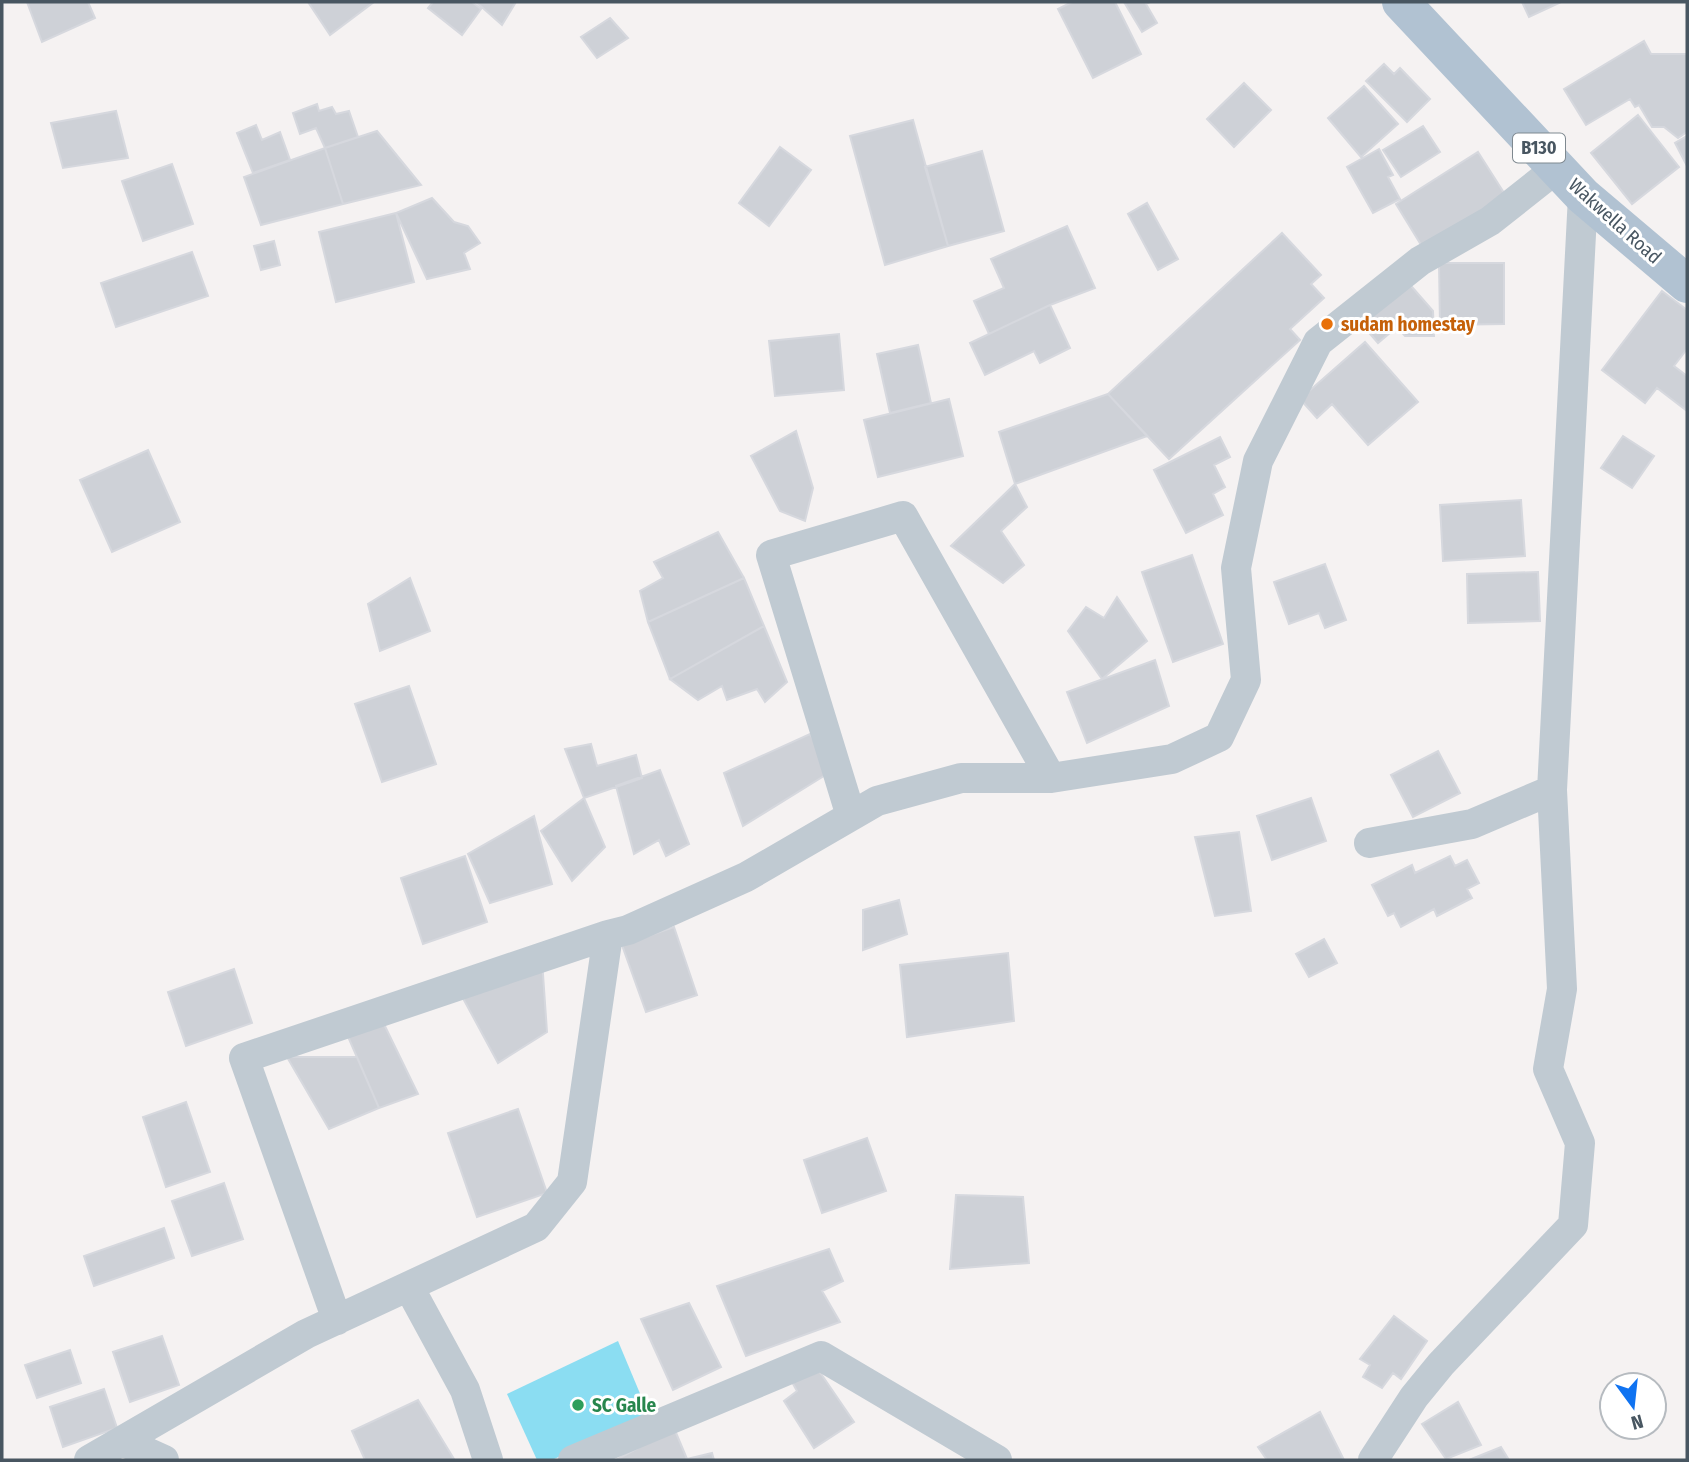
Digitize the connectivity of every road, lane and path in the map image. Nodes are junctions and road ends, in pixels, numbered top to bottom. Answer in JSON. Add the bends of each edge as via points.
{"nodes":[{"id":1,"x":1414,"y":5,"type":"edge"},
{"id":2,"x":1557,"y":168,"type":"junction"},
{"id":3,"x":1583,"y":196,"type":"junction"},
{"id":4,"x":1687,"y":284,"type":"edge"},
{"id":5,"x":1051,"y":778,"type":"junction"},
{"id":6,"x":1552,"y":790,"type":"junction"},
{"id":7,"x":851,"y":816,"type":"junction"},
{"id":8,"x":1369,"y":843,"type":"dead end"},
{"id":9,"x":608,"y":935,"type":"junction"},
{"id":10,"x":409,"y":1287,"type":"junction"},
{"id":11,"x":337,"y":1320,"type":"junction"},
{"id":12,"x":122,"y":1441,"type":"junction"},
{"id":13,"x":89,"y":1460,"type":"edge"},
{"id":14,"x":164,"y":1460,"type":"edge"},
{"id":15,"x":488,"y":1460,"type":"edge"},
{"id":16,"x":573,"y":1460,"type":"edge"},
{"id":17,"x":997,"y":1460,"type":"edge"},
{"id":18,"x":1373,"y":1460,"type":"edge"}],
"edges":[{"from":1,"to":2,"type":"main road","name":"Wakwella Road","number":"B130"},
{"from":2,"to":3,"type":"main road","name":"Wakwella Road","number":"B130"},
{"from":2,"to":5,"type":"street","via":[[1490,222],[1420,261],[1318,342],[1258,461],[1236,568],[1246,680],[1219,737],[1172,759]]},
{"from":3,"to":4,"type":"main road","name":"Wakwella Road","number":"B130"},
{"from":3,"to":6,"type":"street"},
{"from":5,"to":7,"type":"street","via":[[961,778],[877,800]]},
{"from":5,"to":7,"type":"street","via":[[903,516],[771,555]]},
{"from":6,"to":8,"type":"street","via":[[1472,824]]},
{"from":6,"to":18,"type":"street","via":[[1562,989],[1548,1069],[1580,1143],[1573,1225],[1441,1363]]},
{"from":7,"to":9,"type":"street","via":[[746,877]]},
{"from":9,"to":10,"type":"street","via":[[572,1182],[536,1227]]},
{"from":9,"to":11,"type":"street","via":[[244,1058]]},
{"from":10,"to":11,"type":"street"},
{"from":10,"to":15,"type":"street","via":[[465,1390]]},
{"from":11,"to":12,"type":"street"},
{"from":12,"to":13,"type":"street"},
{"from":12,"to":14,"type":"street"},
{"from":16,"to":17,"type":"street","via":[[821,1356]]}]}
